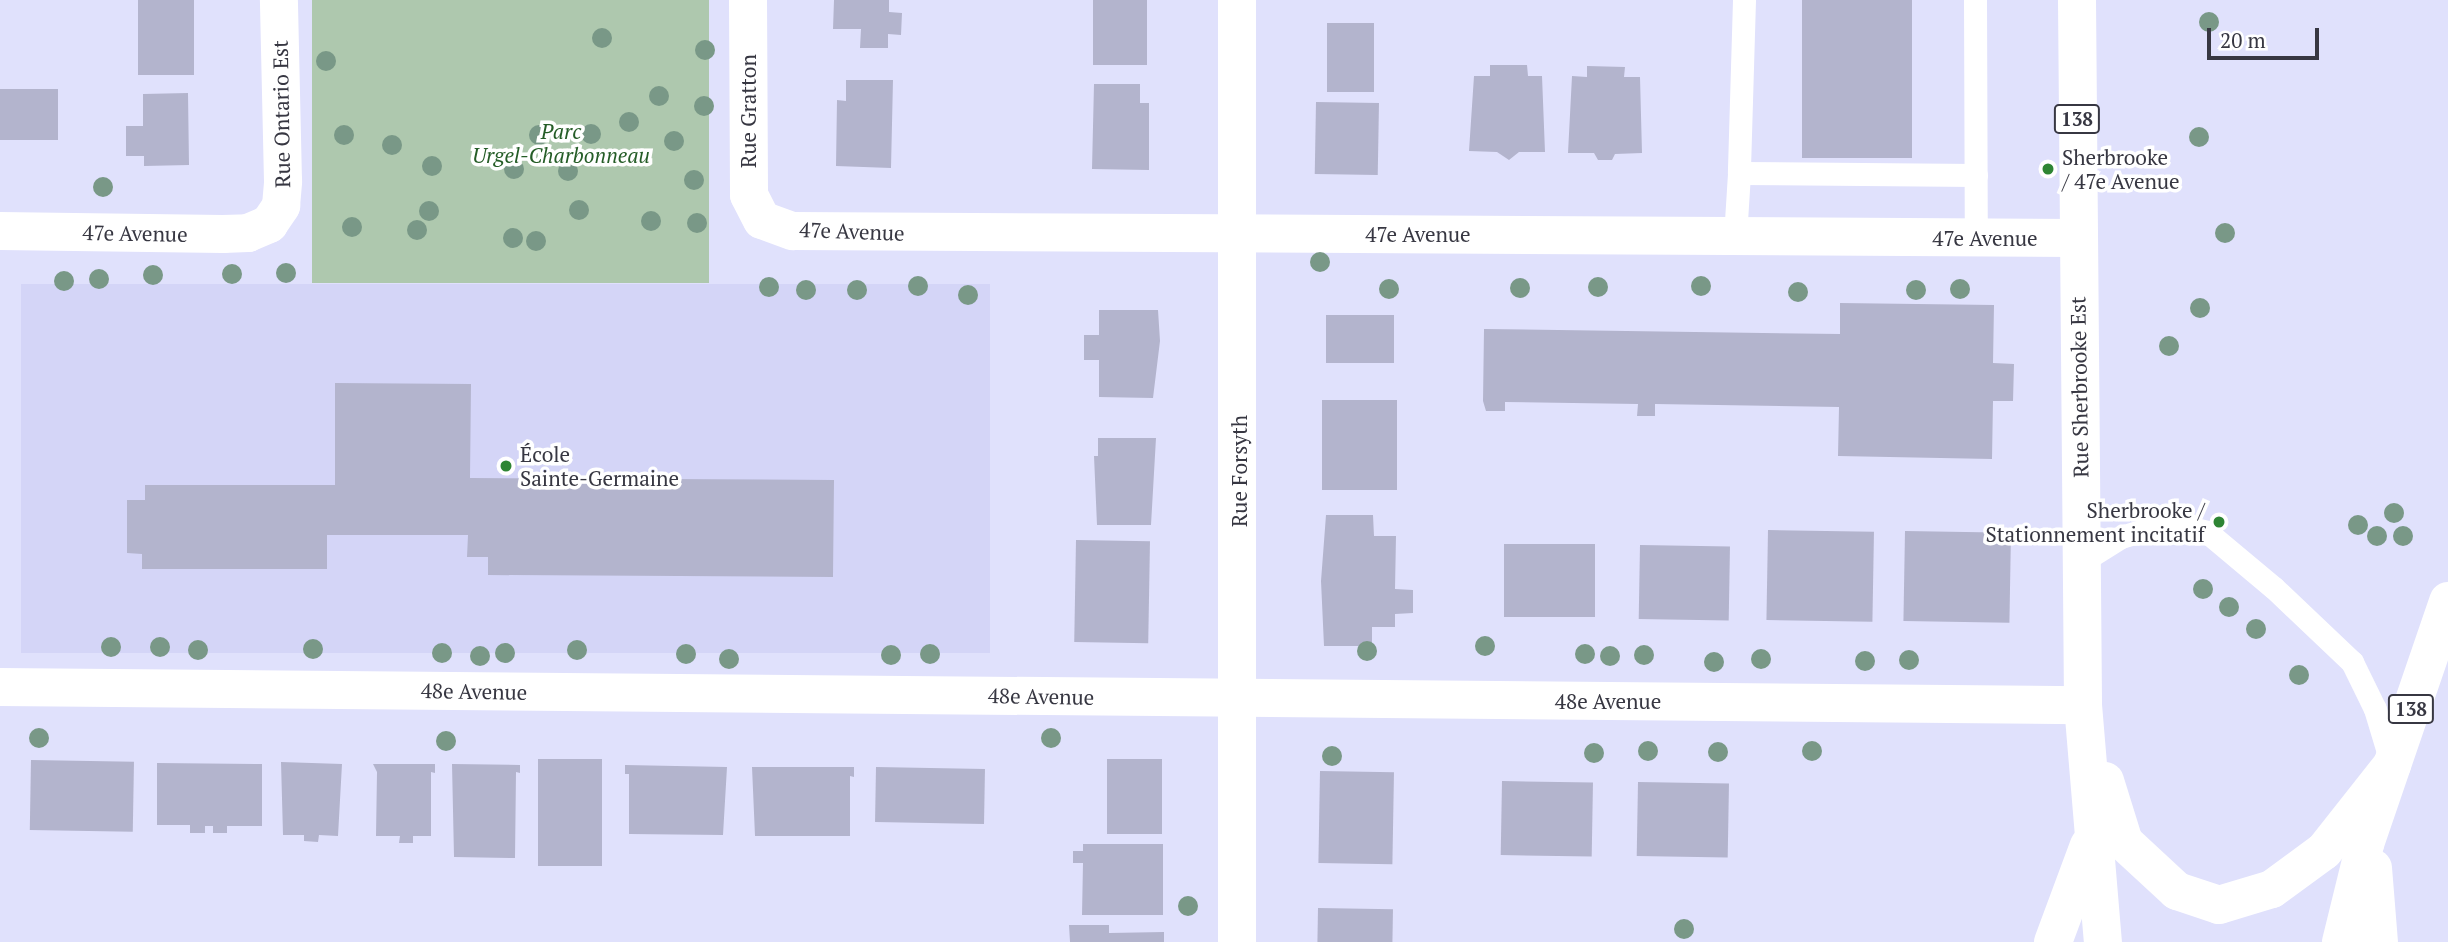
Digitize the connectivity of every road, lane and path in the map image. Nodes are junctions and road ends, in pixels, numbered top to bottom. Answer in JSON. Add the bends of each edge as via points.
{"nodes":[{"id":1,"x":279,"y":0,"type":"edge"},
{"id":2,"x":748,"y":0,"type":"edge"},
{"id":3,"x":1237,"y":0,"type":"edge"},
{"id":4,"x":1744,"y":0,"type":"edge"},
{"id":5,"x":1975,"y":0,"type":"edge"},
{"id":6,"x":2077,"y":0,"type":"edge"},
{"id":7,"x":1739,"y":173,"type":"junction"},
{"id":8,"x":1976,"y":175,"type":"junction"},
{"id":9,"x":762,"y":220,"type":"joint"},
{"id":10,"x":269,"y":224,"type":"joint"},
{"id":11,"x":0,"y":231,"type":"edge"},
{"id":12,"x":1239,"y":233,"type":"junction"},
{"id":13,"x":1735,"y":237,"type":"junction"},
{"id":14,"x":2077,"y":238,"type":"junction"},
{"id":15,"x":1976,"y":239,"type":"junction"},
{"id":16,"x":2081,"y":562,"type":"junction"},
{"id":17,"x":2448,"y":601,"type":"edge"},
{"id":18,"x":2437,"y":674,"type":"edge"},
{"id":19,"x":0,"y":687,"type":"edge"},
{"id":20,"x":1238,"y":698,"type":"junction"},
{"id":21,"x":2083,"y":705,"type":"junction"},
{"id":22,"x":2392,"y":765,"type":"junction"},
{"id":23,"x":2374,"y":817,"type":"junction"},
{"id":24,"x":2093,"y":834,"type":"junction"},
{"id":25,"x":1237,"y":942,"type":"edge"},
{"id":26,"x":2053,"y":942,"type":"edge"},
{"id":27,"x":2103,"y":942,"type":"edge"},
{"id":28,"x":2341,"y":942,"type":"edge"},
{"id":29,"x":2379,"y":942,"type":"edge"}],
"edges":[{"from":1,"to":10,"type":"street","name":"Rue Ontario Est","via":[[283,181],[281,206]]},
{"from":2,"to":9,"type":"street","name":"Rue Gratton","via":[[747,164],[749,195]]},
{"from":3,"to":12,"type":"street","name":"Rue Forsyth"},
{"from":4,"to":7,"type":"lane"},
{"from":5,"to":8,"type":"lane"},
{"from":6,"to":14,"type":"street","name":"Rue Sherbrooke Est","number":"138"},
{"from":7,"to":8,"type":"lane"},
{"from":7,"to":13,"type":"lane"},
{"from":8,"to":15,"type":"lane"},
{"from":9,"to":12,"type":"street","name":"47e Avenue","via":[[793,231],[829,233]]},
{"from":10,"to":11,"type":"street","name":"47e Avenue","via":[[248,233],[223,234]]},
{"from":12,"to":13,"type":"street","name":"47e Avenue"},
{"from":12,"to":20,"type":"street","name":"Rue Forsyth"},
{"from":13,"to":15,"type":"street","name":"47e Avenue"},
{"from":14,"to":15,"type":"street","name":"47e Avenue"},
{"from":14,"to":16,"type":"street","name":"Rue Sherbrooke Est","number":"138"},
{"from":16,"to":21,"type":"street","name":"Rue Sherbrooke Est","number":"138"},
{"from":16,"to":22,"type":"lane","via":[[2121,537],[2150,528],[2179,524],[2207,532],[2352,662],[2375,709]]},
{"from":17,"to":18,"type":"street","number":"138"},
{"from":18,"to":22,"type":"street","number":"138"},
{"from":19,"to":20,"type":"street","name":"48e Avenue"},
{"from":20,"to":21,"type":"street","name":"48e Avenue"},
{"from":20,"to":25,"type":"street","name":"Rue Forsyth"},
{"from":21,"to":22,"type":"street","via":[[2124,842],[2177,891],[2219,905],[2272,889],[2324,851]]},
{"from":21,"to":24,"type":"street","name":"Rue Sherbrooke Est","number":"138"},
{"from":22,"to":23,"type":"street","number":"138"},
{"from":23,"to":28,"type":"street","number":"138"},
{"from":23,"to":29,"type":"street"},
{"from":24,"to":26,"type":"street"},
{"from":24,"to":27,"type":"street","name":"Rue Sherbrooke Est","number":"138"}]}
